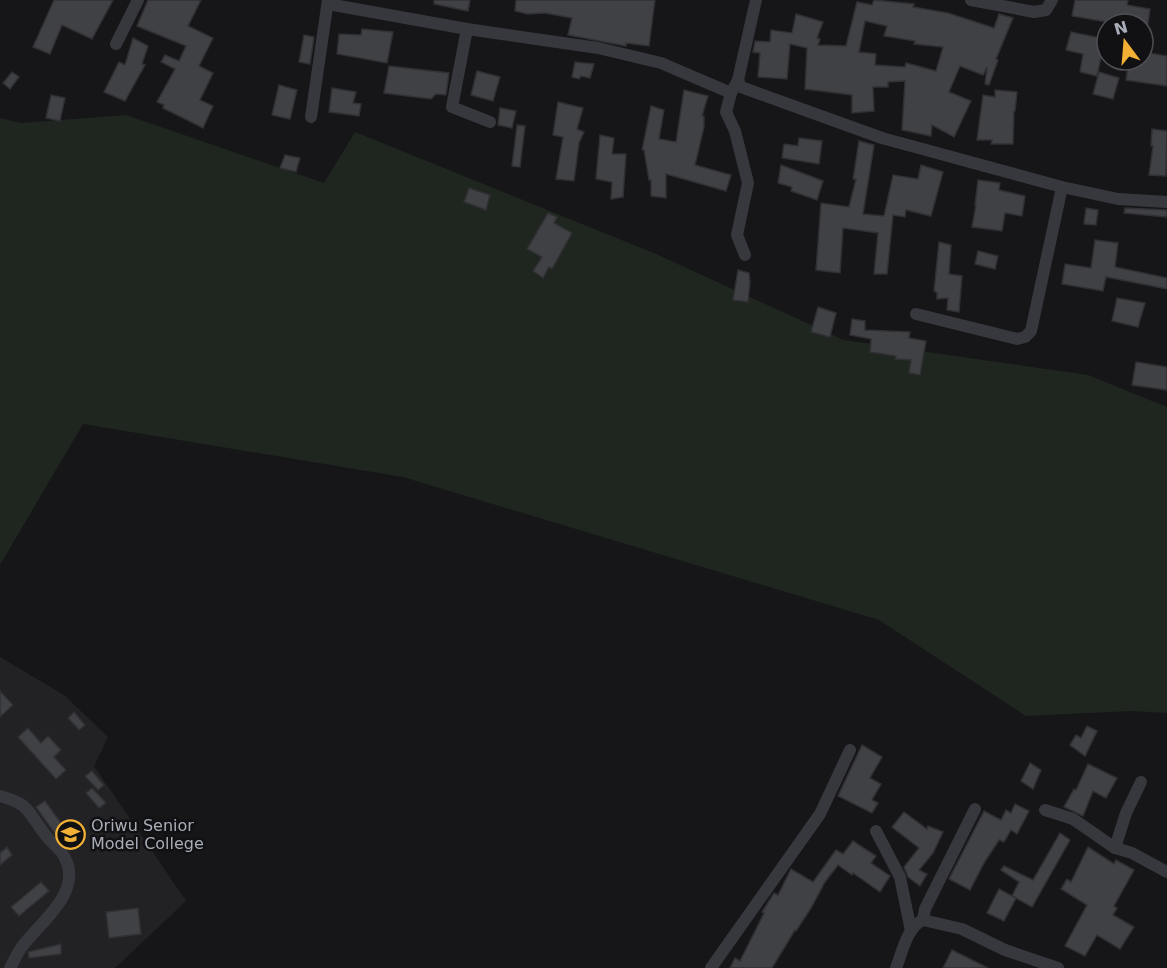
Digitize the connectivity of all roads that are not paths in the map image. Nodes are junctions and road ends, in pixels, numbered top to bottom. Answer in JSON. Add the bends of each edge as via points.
{"nodes":[{"id":1,"x":138,"y":0,"type":"edge"},
{"id":2,"x":756,"y":0,"type":"edge"},
{"id":3,"x":971,"y":0,"type":"edge"},
{"id":4,"x":1052,"y":0,"type":"edge"},
{"id":5,"x":328,"y":2,"type":"edge"},
{"id":6,"x":467,"y":29,"type":"junction"},
{"id":7,"x":116,"y":44,"type":"dead end"},
{"id":8,"x":738,"y":80,"type":"junction"},
{"id":9,"x":731,"y":93,"type":"junction"},
{"id":10,"x":311,"y":117,"type":"dead end"},
{"id":11,"x":490,"y":122,"type":"dead end"},
{"id":12,"x":1062,"y":187,"type":"junction"},
{"id":13,"x":1167,"y":202,"type":"edge"},
{"id":14,"x":745,"y":255,"type":"dead end"},
{"id":15,"x":916,"y":314,"type":"dead end"},
{"id":16,"x":850,"y":750,"type":"dead end"},
{"id":17,"x":1141,"y":782,"type":"dead end"},
{"id":18,"x":0,"y":796,"type":"edge"},
{"id":19,"x":975,"y":809,"type":"dead end"},
{"id":20,"x":1045,"y":810,"type":"dead end"},
{"id":21,"x":876,"y":831,"type":"dead end"},
{"id":22,"x":1115,"y":848,"type":"junction"},
{"id":23,"x":1167,"y":872,"type":"edge"},
{"id":24,"x":923,"y":920,"type":"junction"},
{"id":25,"x":911,"y":931,"type":"junction"},
{"id":26,"x":10,"y":968,"type":"edge"},
{"id":27,"x":711,"y":968,"type":"edge"},
{"id":28,"x":896,"y":968,"type":"edge"},
{"id":29,"x":1058,"y":968,"type":"edge"}],
"edges":[{"from":1,"to":7,"type":"street"},
{"from":2,"to":8,"type":"street"},
{"from":3,"to":4,"type":"street","via":[[1034,12],[1046,10]]},
{"from":5,"to":6,"type":"street"},
{"from":5,"to":10,"type":"street"},
{"from":6,"to":9,"type":"street","via":[[598,48],[650,60]]},
{"from":6,"to":11,"type":"street","via":[[452,107]]},
{"from":8,"to":9,"type":"street"},
{"from":8,"to":12,"type":"street","via":[[741,87],[882,138]]},
{"from":9,"to":14,"type":"street","via":[[726,112],[748,183],[737,235]]},
{"from":12,"to":13,"type":"street","via":[[1118,199]]},
{"from":12,"to":15,"type":"street","via":[[1031,331],[1025,337],[1017,339]]},
{"from":16,"to":27,"type":"street","via":[[820,814]]},
{"from":17,"to":22,"type":"street"},
{"from":18,"to":26,"type":"street","via":[[29,809],[65,857],[71,874],[69,886],[47,920],[22,947]]},
{"from":19,"to":24,"type":"street"},
{"from":20,"to":22,"type":"street","via":[[1073,819]]},
{"from":21,"to":25,"type":"street","via":[[900,877]]},
{"from":22,"to":23,"type":"street"},
{"from":24,"to":25,"type":"street","via":[[915,923]]},
{"from":24,"to":29,"type":"street","via":[[962,929],[1005,950]]},
{"from":25,"to":28,"type":"street"}]}
